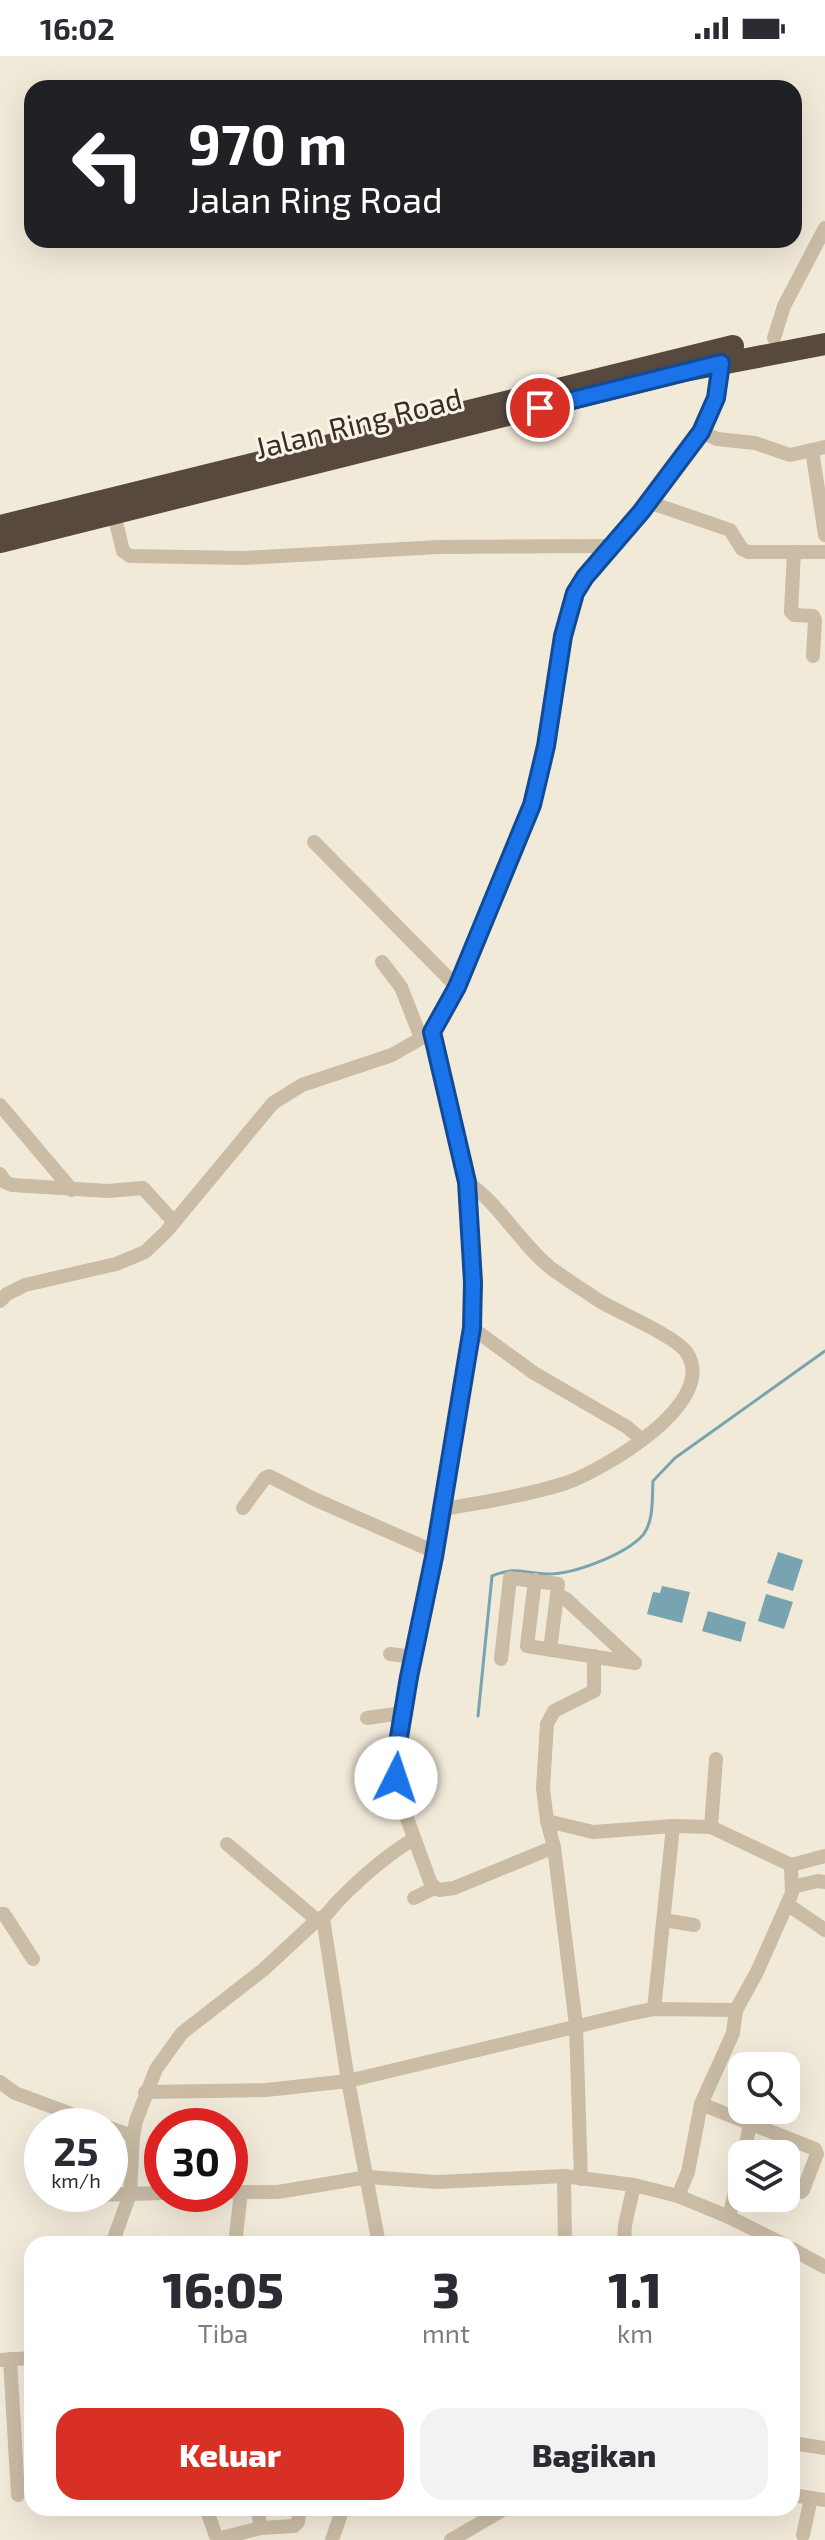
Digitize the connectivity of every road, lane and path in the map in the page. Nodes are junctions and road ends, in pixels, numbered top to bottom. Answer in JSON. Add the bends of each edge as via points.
{"nodes":[{"id":1,"x":825,"y":228,"type":"edge"},
{"id":2,"x":825,"y":329,"type":"edge"},
{"id":3,"x":774,"y":338,"type":"junction"},
{"id":4,"x":825,"y":344,"type":"edge"},
{"id":5,"x":721,"y":363,"type":"junction"},
{"id":6,"x":701,"y":432,"type":"junction"},
{"id":7,"x":819,"y":449,"type":"edge"},
{"id":8,"x":648,"y":502,"type":"junction"},
{"id":9,"x":114,"y":514,"type":"junction"},
{"id":10,"x":14,"y":528,"type":"edge"},
{"id":11,"x":825,"y":535,"type":"edge"},
{"id":12,"x":0,"y":542,"type":"edge"},
{"id":13,"x":611,"y":546,"type":"junction"},
{"id":14,"x":794,"y":552,"type":"junction"},
{"id":15,"x":825,"y":552,"type":"edge"},
{"id":16,"x":813,"y":656,"type":"dead end"},
{"id":17,"x":314,"y":842,"type":"dead end"},
{"id":18,"x":382,"y":962,"type":"dead end"},
{"id":19,"x":457,"y":987,"type":"junction"},
{"id":20,"x":426,"y":1035,"type":"junction"},
{"id":21,"x":0,"y":1105,"type":"edge"},
{"id":22,"x":0,"y":1174,"type":"edge"},
{"id":23,"x":467,"y":1182,"type":"junction"},
{"id":24,"x":72,"y":1190,"type":"junction"},
{"id":25,"x":173,"y":1221,"type":"junction"},
{"id":26,"x":0,"y":1301,"type":"edge"},
{"id":27,"x":472,"y":1328,"type":"junction"},
{"id":28,"x":641,"y":1439,"type":"junction"},
{"id":29,"x":243,"y":1508,"type":"dead end"},
{"id":30,"x":440,"y":1510,"type":"junction"},
{"id":31,"x":433,"y":1554,"type":"junction"},
{"id":32,"x":535,"y":1580,"type":"junction"},
{"id":33,"x":557,"y":1595,"type":"junction"},
{"id":34,"x":550,"y":1650,"type":"junction"},
{"id":35,"x":390,"y":1654,"type":"dead end"},
{"id":36,"x":594,"y":1656,"type":"junction"},
{"id":37,"x":413,"y":1657,"type":"junction"},
{"id":38,"x":501,"y":1659,"type":"dead end"},
{"id":39,"x":403,"y":1713,"type":"junction"},
{"id":40,"x":367,"y":1718,"type":"dead end"},
{"id":41,"x":716,"y":1759,"type":"dead end"},
{"id":42,"x":547,"y":1821,"type":"junction"},
{"id":43,"x":673,"y":1826,"type":"junction"},
{"id":44,"x":711,"y":1827,"type":"junction"},
{"id":45,"x":414,"y":1839,"type":"junction"},
{"id":46,"x":227,"y":1844,"type":"dead end"},
{"id":47,"x":554,"y":1847,"type":"junction"},
{"id":48,"x":825,"y":1856,"type":"edge"},
{"id":49,"x":791,"y":1865,"type":"junction"},
{"id":50,"x":825,"y":1882,"type":"edge"},
{"id":51,"x":792,"y":1887,"type":"junction"},
{"id":52,"x":434,"y":1888,"type":"junction"},
{"id":53,"x":414,"y":1898,"type":"dead end"},
{"id":54,"x":787,"y":1904,"type":"junction"},
{"id":55,"x":0,"y":1914,"type":"edge"},
{"id":56,"x":320,"y":1919,"type":"junction"},
{"id":57,"x":664,"y":1920,"type":"junction"},
{"id":58,"x":694,"y":1925,"type":"dead end"},
{"id":59,"x":825,"y":1930,"type":"edge"},
{"id":60,"x":33,"y":1959,"type":"dead end"},
{"id":61,"x":654,"y":2009,"type":"junction"},
{"id":62,"x":736,"y":2010,"type":"junction"},
{"id":63,"x":576,"y":2025,"type":"junction"},
{"id":64,"x":348,"y":2081,"type":"junction"},
{"id":65,"x":0,"y":2082,"type":"edge"},
{"id":66,"x":145,"y":2092,"type":"junction"},
{"id":67,"x":701,"y":2104,"type":"junction"},
{"id":68,"x":51,"y":2108,"type":"edge"},
{"id":69,"x":728,"y":2112,"type":"edge"},
{"id":70,"x":760,"y":2124,"type":"edge"},
{"id":71,"x":128,"y":2134,"type":"edge"},
{"id":72,"x":133,"y":2136,"type":"junction"},
{"id":73,"x":794,"y":2140,"type":"edge"},
{"id":74,"x":800,"y":2143,"type":"edge"},
{"id":75,"x":564,"y":2176,"type":"junction"},
{"id":76,"x":368,"y":2177,"type":"junction"},
{"id":77,"x":581,"y":2179,"type":"junction"},
{"id":78,"x":634,"y":2185,"type":"junction"},
{"id":79,"x":248,"y":2192,"type":"edge"},
{"id":80,"x":800,"y":2192,"type":"edge"},
{"id":81,"x":130,"y":2194,"type":"junction"},
{"id":82,"x":144,"y":2194,"type":"edge"},
{"id":83,"x":678,"y":2196,"type":"junction"},
{"id":84,"x":236,"y":2212,"type":"edge"},
{"id":85,"x":730,"y":2212,"type":"edge"},
{"id":86,"x":729,"y":2217,"type":"junction"},
{"id":87,"x":115,"y":2236,"type":"edge"},
{"id":88,"x":235,"y":2236,"type":"edge"},
{"id":89,"x":378,"y":2236,"type":"edge"},
{"id":90,"x":565,"y":2236,"type":"edge"},
{"id":91,"x":624,"y":2236,"type":"edge"},
{"id":92,"x":767,"y":2236,"type":"edge"},
{"id":93,"x":800,"y":2253,"type":"edge"},
{"id":94,"x":825,"y":2267,"type":"edge"},
{"id":95,"x":5,"y":2360,"type":"edge"},
{"id":96,"x":800,"y":2444,"type":"edge"},
{"id":97,"x":825,"y":2448,"type":"edge"},
{"id":98,"x":18,"y":2495,"type":"dead end"},
{"id":99,"x":818,"y":2499,"type":"edge"},
{"id":100,"x":209,"y":2516,"type":"edge"},
{"id":101,"x":259,"y":2516,"type":"edge"},
{"id":102,"x":299,"y":2516,"type":"edge"},
{"id":103,"x":340,"y":2516,"type":"edge"},
{"id":104,"x":492,"y":2516,"type":"edge"},
{"id":105,"x":261,"y":2528,"type":"junction"},
{"id":106,"x":803,"y":2535,"type":"dead end"},
{"id":107,"x":332,"y":2540,"type":"edge"},
{"id":108,"x":451,"y":2540,"type":"edge"}],
"edges":[{"from":1,"to":3,"type":"street","via":[[784,306]]},
{"from":2,"to":3,"type":"highway","name":"Jalan Ring Road"},
{"from":3,"to":10,"type":"highway","name":"Jalan Ring Road","via":[[699,352]]},
{"from":4,"to":5,"type":"highway","name":"Jalan Ring Road"},
{"from":5,"to":6,"type":"street","via":[[716,398]]},
{"from":5,"to":9,"type":"highway","name":"Jalan Ring Road"},
{"from":6,"to":7,"type":"street","via":[[790,455]]},
{"from":6,"to":8,"type":"street"},
{"from":7,"to":11,"type":"street"},
{"from":8,"to":13,"type":"street"},
{"from":8,"to":14,"type":"street","via":[[730,530],[748,552]]},
{"from":9,"to":10,"type":"highway","name":"Jalan Ring Road"},
{"from":9,"to":13,"type":"street","via":[[123,551],[130,556],[244,558],[450,546]]},
{"from":10,"to":12,"type":"highway","name":"Jalan Ring Road"},
{"from":13,"to":19,"type":"street","via":[[575,593],[532,805]]},
{"from":14,"to":15,"type":"street"},
{"from":14,"to":16,"type":"street","via":[[791,612],[815,620]]},
{"from":17,"to":19,"type":"street"},
{"from":18,"to":20,"type":"street"},
{"from":19,"to":20,"type":"street"},
{"from":20,"to":23,"type":"street"},
{"from":20,"to":25,"type":"street","via":[[392,1055],[286,1093]]},
{"from":21,"to":24,"type":"street"},
{"from":22,"to":24,"type":"street","via":[[12,1185]]},
{"from":23,"to":27,"type":"street"},
{"from":23,"to":28,"type":"street","via":[[554,1270],[687,1353],[693,1370],[684,1398]]},
{"from":24,"to":25,"type":"street","via":[[143,1188]]},
{"from":25,"to":26,"type":"street","via":[[154,1246],[134,1257],[25,1285]]},
{"from":27,"to":28,"type":"street"},
{"from":27,"to":30,"type":"street"},
{"from":28,"to":30,"type":"street","via":[[567,1482]]},
{"from":29,"to":31,"type":"street","via":[[265,1478],[275,1477]]},
{"from":30,"to":31,"type":"street"},
{"from":31,"to":37,"type":"street"},
{"from":32,"to":33,"type":"street","via":[[558,1584]]},
{"from":32,"to":34,"type":"street","via":[[527,1646]]},
{"from":32,"to":38,"type":"street","via":[[510,1578]]},
{"from":33,"to":34,"type":"street"},
{"from":33,"to":36,"type":"street","via":[[635,1663]]},
{"from":34,"to":36,"type":"street"},
{"from":35,"to":37,"type":"street"},
{"from":36,"to":42,"type":"street","via":[[594,1691],[549,1716],[543,1788]]},
{"from":37,"to":39,"type":"street"},
{"from":39,"to":40,"type":"street"},
{"from":39,"to":45,"type":"street","via":[[396,1778]]},
{"from":41,"to":44,"type":"street"},
{"from":42,"to":43,"type":"street","via":[[593,1832]]},
{"from":42,"to":47,"type":"street"},
{"from":43,"to":44,"type":"street"},
{"from":43,"to":57,"type":"street"},
{"from":44,"to":49,"type":"street"},
{"from":45,"to":52,"type":"street"},
{"from":45,"to":56,"type":"street","via":[[376,1865]]},
{"from":46,"to":56,"type":"street"},
{"from":47,"to":52,"type":"street","via":[[454,1888]]},
{"from":47,"to":63,"type":"street"},
{"from":48,"to":49,"type":"street"},
{"from":49,"to":51,"type":"street"},
{"from":50,"to":51,"type":"street"},
{"from":51,"to":54,"type":"street"},
{"from":52,"to":53,"type":"street"},
{"from":54,"to":59,"type":"street"},
{"from":54,"to":62,"type":"street"},
{"from":55,"to":60,"type":"street"},
{"from":56,"to":64,"type":"street"},
{"from":56,"to":66,"type":"street","via":[[182,2033]]},
{"from":57,"to":58,"type":"street"},
{"from":57,"to":61,"type":"street"},
{"from":61,"to":62,"type":"street"},
{"from":61,"to":63,"type":"street"},
{"from":62,"to":67,"type":"street","via":[[733,2033]]},
{"from":63,"to":64,"type":"street"},
{"from":63,"to":77,"type":"street"},
{"from":64,"to":66,"type":"street","via":[[266,2090]]},
{"from":64,"to":76,"type":"street"},
{"from":65,"to":68,"type":"street"},
{"from":66,"to":72,"type":"street"},
{"from":67,"to":69,"type":"street"},
{"from":67,"to":83,"type":"street"},
{"from":70,"to":73,"type":"street"},
{"from":71,"to":72,"type":"street"},
{"from":72,"to":81,"type":"street"},
{"from":74,"to":80,"type":"street","via":[[817,2151]]},
{"from":75,"to":76,"type":"street","via":[[437,2182]]},
{"from":75,"to":77,"type":"street"},
{"from":75,"to":90,"type":"street"},
{"from":76,"to":79,"type":"street"},
{"from":76,"to":89,"type":"street"},
{"from":77,"to":78,"type":"street"},
{"from":78,"to":83,"type":"street"},
{"from":78,"to":91,"type":"street"},
{"from":81,"to":82,"type":"street"},
{"from":81,"to":87,"type":"street"},
{"from":83,"to":86,"type":"street"},
{"from":84,"to":88,"type":"street"},
{"from":85,"to":86,"type":"street"},
{"from":86,"to":92,"type":"street"},
{"from":93,"to":94,"type":"street"},
{"from":95,"to":98,"type":"street"},
{"from":96,"to":97,"type":"street"},
{"from":99,"to":106,"type":"street"},
{"from":100,"to":105,"type":"street","via":[[217,2539]]},
{"from":101,"to":105,"type":"street"},
{"from":102,"to":105,"type":"street","via":[[294,2526]]},
{"from":103,"to":107,"type":"street"},
{"from":104,"to":108,"type":"street"}]}
